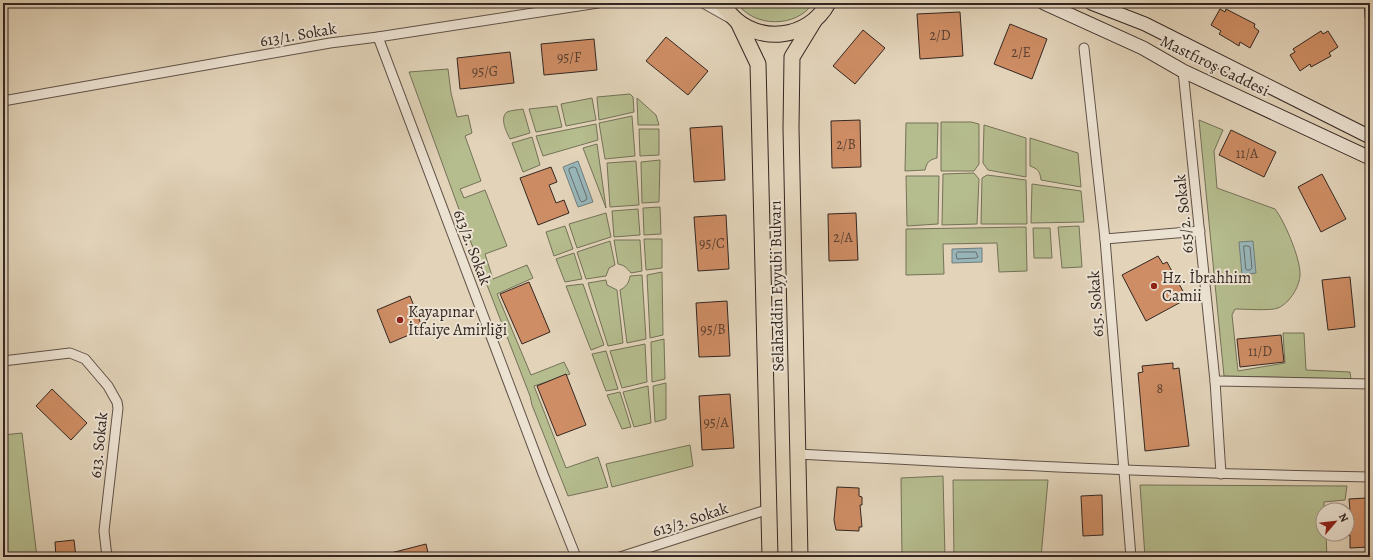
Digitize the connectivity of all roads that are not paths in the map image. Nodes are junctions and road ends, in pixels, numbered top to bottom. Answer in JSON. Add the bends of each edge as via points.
{"nodes":[{"id":1,"x":598,"y":3,"type":"edge"},
{"id":2,"x":703,"y":3,"type":"edge"},
{"id":3,"x":722,"y":3,"type":"edge"},
{"id":4,"x":1044,"y":3,"type":"edge"},
{"id":5,"x":1091,"y":3,"type":"edge"},
{"id":6,"x":1369,"y":3,"type":"edge"},
{"id":7,"x":828,"y":4,"type":"edge"},
{"id":8,"x":1370,"y":17,"type":"edge"},
{"id":9,"x":814,"y":21,"type":"junction"},
{"id":10,"x":738,"y":22,"type":"junction"},
{"id":11,"x":378,"y":36,"type":"junction"},
{"id":12,"x":1084,"y":48,"type":"dead end"},
{"id":13,"x":1183,"y":71,"type":"junction"},
{"id":14,"x":3,"y":101,"type":"edge"},
{"id":15,"x":1370,"y":137,"type":"edge"},
{"id":16,"x":1370,"y":158,"type":"edge"},
{"id":17,"x":1200,"y":231,"type":"junction"},
{"id":18,"x":1105,"y":239,"type":"junction"},
{"id":19,"x":3,"y":361,"type":"edge"},
{"id":20,"x":1215,"y":381,"type":"junction"},
{"id":21,"x":1370,"y":384,"type":"edge"},
{"id":22,"x":798,"y":454,"type":"junction"},
{"id":23,"x":1123,"y":470,"type":"junction"},
{"id":24,"x":1221,"y":474,"type":"junction"},
{"id":25,"x":1370,"y":477,"type":"edge"},
{"id":26,"x":769,"y":509,"type":"junction"},
{"id":27,"x":107,"y":557,"type":"edge"},
{"id":28,"x":576,"y":557,"type":"edge"},
{"id":29,"x":620,"y":557,"type":"edge"},
{"id":30,"x":770,"y":557,"type":"edge"},
{"id":31,"x":800,"y":557,"type":"edge"},
{"id":32,"x":1131,"y":557,"type":"edge"}],
"edges":[{"from":1,"to":11,"type":"street","name":"613/1. Sokak"},
{"from":2,"to":10,"type":"street"},
{"from":3,"to":10,"type":"main road"},
{"from":4,"to":13,"type":"main road","name":"Mastfıroş Caddesi","via":[[1143,48]]},
{"from":5,"to":15,"type":"main road","name":"Mastfıroş Caddesi","via":[[1144,24]]},
{"from":6,"to":8,"type":"street"},
{"from":7,"to":9,"type":"main road"},
{"from":9,"to":10,"type":"main road","via":[[796,32],[776,35],[756,32]]},
{"from":9,"to":22,"type":"main road","name":"Selahaddin Eyyubi Bulvarı","via":[[792,57]]},
{"from":10,"to":26,"type":"main road","name":"Selahaddin Eyyubi Bulvarı","via":[[758,64]]},
{"from":11,"to":14,"type":"street","name":"613/1. Sokak","via":[[330,42]]},
{"from":11,"to":28,"type":"street","name":"613/2. Sokak"},
{"from":12,"to":18,"type":"street","name":"615. Sokak"},
{"from":13,"to":16,"type":"main road","name":"Mastfıroş Caddesi"},
{"from":13,"to":17,"type":"street","name":"615/2. Sokak"},
{"from":17,"to":18,"type":"street"},
{"from":17,"to":20,"type":"street","name":"615/2. Sokak"},
{"from":18,"to":23,"type":"street","name":"615. Sokak"},
{"from":19,"to":27,"type":"street","name":"613. Sokak","via":[[70,352],[85,359],[108,386],[117,402],[104,531]]},
{"from":20,"to":21,"type":"street"},
{"from":20,"to":24,"type":"street","name":"615/2. Sokak"},
{"from":22,"to":23,"type":"street"},
{"from":22,"to":31,"type":"main road","name":"Selahaddin Eyyubi Bulvarı"},
{"from":23,"to":24,"type":"street"},
{"from":23,"to":32,"type":"street","name":"615. Sokak"},
{"from":24,"to":25,"type":"street"},
{"from":26,"to":29,"type":"street","name":"613/3. Sokak"},
{"from":26,"to":30,"type":"main road","name":"Selahaddin Eyyubi Bulvarı"}]}
